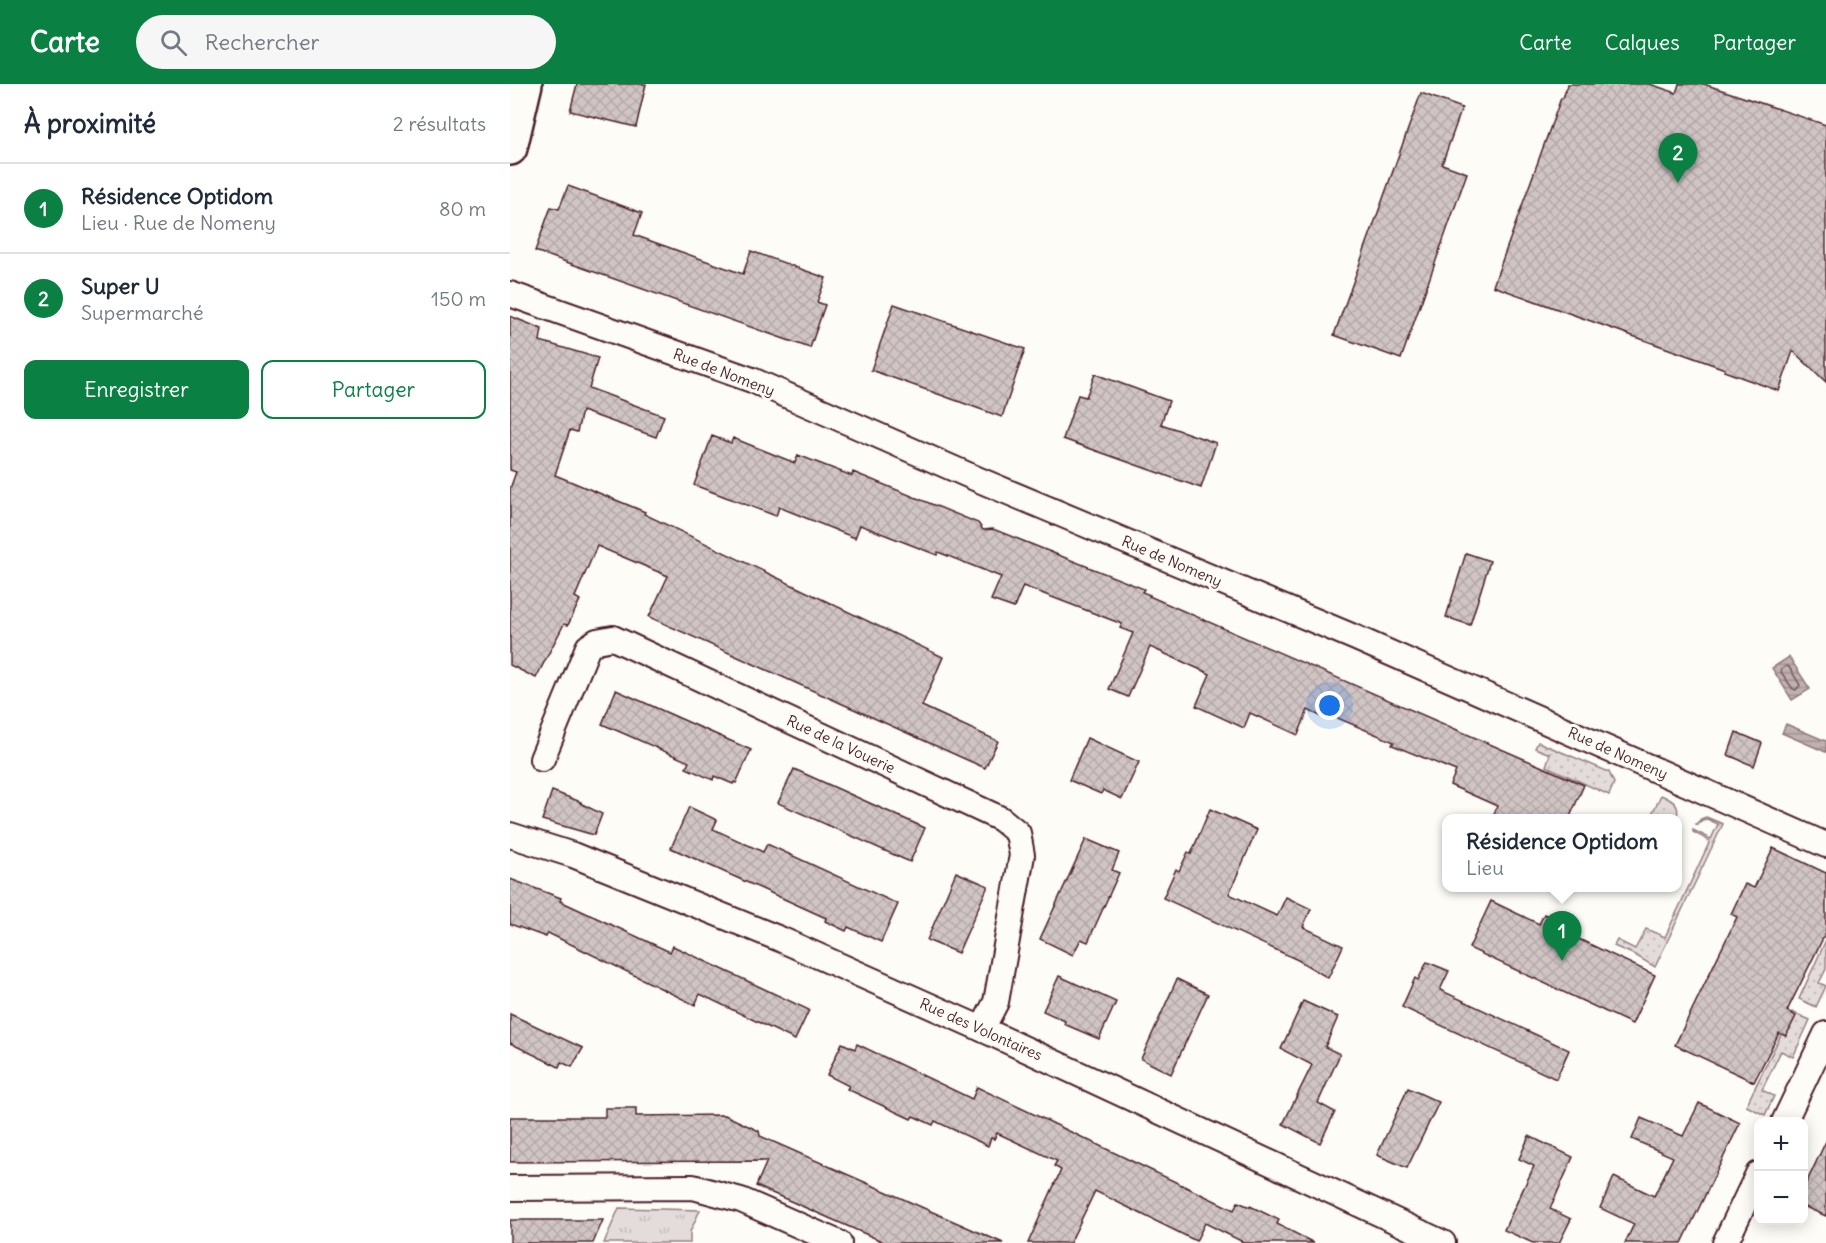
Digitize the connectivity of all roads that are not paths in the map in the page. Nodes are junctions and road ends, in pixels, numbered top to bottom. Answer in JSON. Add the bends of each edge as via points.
{"nodes":[{"id":1,"x":525,"y":84,"type":"edge"},
{"id":2,"x":510,"y":148,"type":"edge"},
{"id":3,"x":510,"y":294,"type":"edge"},
{"id":4,"x":542,"y":759,"type":"dead end"},
{"id":5,"x":510,"y":835,"type":"edge"},
{"id":6,"x":1826,"y":845,"type":"edge"},
{"id":7,"x":982,"y":1029,"type":"junction"},
{"id":8,"x":1826,"y":1034,"type":"edge"},
{"id":9,"x":1786,"y":1117,"type":"edge"},
{"id":10,"x":1754,"y":1182,"type":"edge"},
{"id":11,"x":510,"y":1188,"type":"edge"},
{"id":12,"x":839,"y":1243,"type":"edge"},
{"id":13,"x":1443,"y":1243,"type":"edge"},
{"id":14,"x":1725,"y":1243,"type":"edge"}],
"edges":[{"from":1,"to":2,"type":"main road"},
{"from":3,"to":6,"type":"street","name":"Rue de Nomeny","via":[[752,380],[1356,638]]},
{"from":4,"to":7,"type":"street","name":"Rue de la Vouerie","via":[[588,647],[613,638],[1001,819],[1018,834],[1022,855],[996,1002]]},
{"from":5,"to":7,"type":"street","name":"Rue des Volontaires","via":[[573,855],[758,930]]},
{"from":7,"to":13,"type":"street","name":"Rue des Volontaires"},
{"from":8,"to":9,"type":"street"},
{"from":10,"to":14,"type":"street"},
{"from":11,"to":12,"type":"street","via":[[693,1187],[741,1200]]}]}
